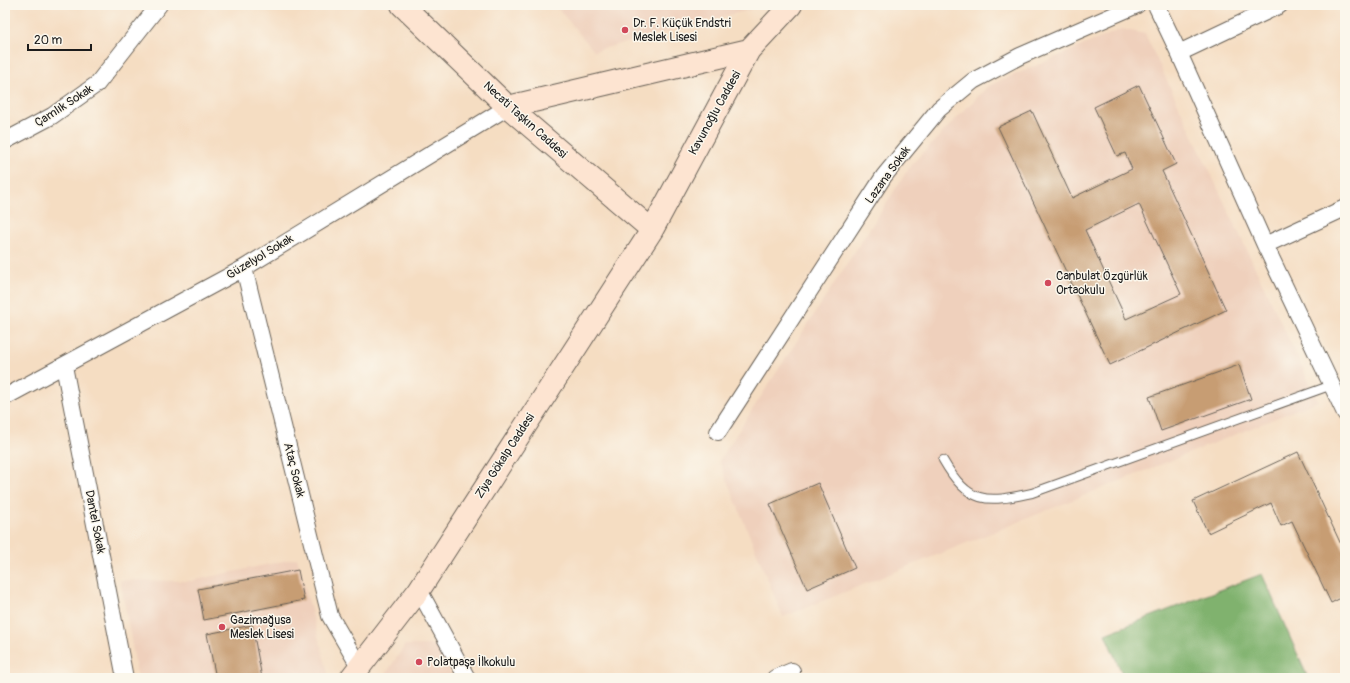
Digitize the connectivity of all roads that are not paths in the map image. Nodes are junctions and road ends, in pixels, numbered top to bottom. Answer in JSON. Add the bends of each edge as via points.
{"nodes":[{"id":1,"x":159,"y":5,"type":"edge"},
{"id":2,"x":402,"y":5,"type":"edge"},
{"id":3,"x":791,"y":5,"type":"edge"},
{"id":4,"x":1137,"y":5,"type":"edge"},
{"id":5,"x":1156,"y":5,"type":"edge"},
{"id":6,"x":1280,"y":5,"type":"edge"},
{"id":7,"x":749,"y":50,"type":"junction"},
{"id":8,"x":1179,"y":53,"type":"junction"},
{"id":9,"x":508,"y":107,"type":"junction"},
{"id":10,"x":5,"y":141,"type":"edge"},
{"id":11,"x":1345,"y":208,"type":"edge"},
{"id":12,"x":652,"y":230,"type":"junction"},
{"id":13,"x":1265,"y":245,"type":"junction"},
{"id":14,"x":244,"y":268,"type":"junction"},
{"id":15,"x":64,"y":366,"type":"junction"},
{"id":16,"x":1332,"y":384,"type":"junction"},
{"id":17,"x":5,"y":397,"type":"edge"},
{"id":18,"x":1345,"y":413,"type":"edge"},
{"id":19,"x":718,"y":432,"type":"dead end"},
{"id":20,"x":944,"y":460,"type":"dead end"},
{"id":21,"x":419,"y":590,"type":"junction"},
{"id":22,"x":792,"y":671,"type":"dead end"},
{"id":23,"x":355,"y":672,"type":"edge"},
{"id":24,"x":125,"y":678,"type":"edge"},
{"id":25,"x":467,"y":678,"type":"edge"},
{"id":26,"x":775,"y":678,"type":"edge"}],
"edges":[{"from":1,"to":10,"type":"street","name":"Çamlık Sokak","via":[[97,84],[52,116]]},
{"from":2,"to":9,"type":"main road","name":"Necati Taşkın Caddesi"},
{"from":3,"to":7,"type":"main road","name":"Kavunoğlu Caddesi"},
{"from":4,"to":19,"type":"street","name":"Lazana Sokak","via":[[1020,56],[973,81],[939,109],[884,176]]},
{"from":5,"to":8,"type":"street"},
{"from":6,"to":8,"type":"street"},
{"from":7,"to":9,"type":"main road"},
{"from":7,"to":12,"type":"main road","name":"Kavunoğlu Caddesi"},
{"from":8,"to":13,"type":"street"},
{"from":9,"to":12,"type":"main road","name":"Necati Taşkın Caddesi"},
{"from":9,"to":14,"type":"street","name":"Güzelyol Sokak"},
{"from":11,"to":13,"type":"street"},
{"from":12,"to":21,"type":"main road","name":"Ziya Gökalp Caddesi"},
{"from":13,"to":16,"type":"street"},
{"from":14,"to":15,"type":"street","name":"Güzelyol Sokak"},
{"from":14,"to":23,"type":"street","name":"Ataç Sokak","via":[[330,616]]},
{"from":15,"to":17,"type":"street","name":"Güzelyol Sokak"},
{"from":15,"to":24,"type":"street","name":"Dantel Sokak"},
{"from":16,"to":18,"type":"street"},
{"from":16,"to":20,"type":"lane","via":[[1032,493],[999,500],[974,496],[955,481]]},
{"from":21,"to":23,"type":"main road","name":"Ziya Gökalp Caddesi"},
{"from":21,"to":25,"type":"street"},
{"from":22,"to":26,"type":"street"}]}
